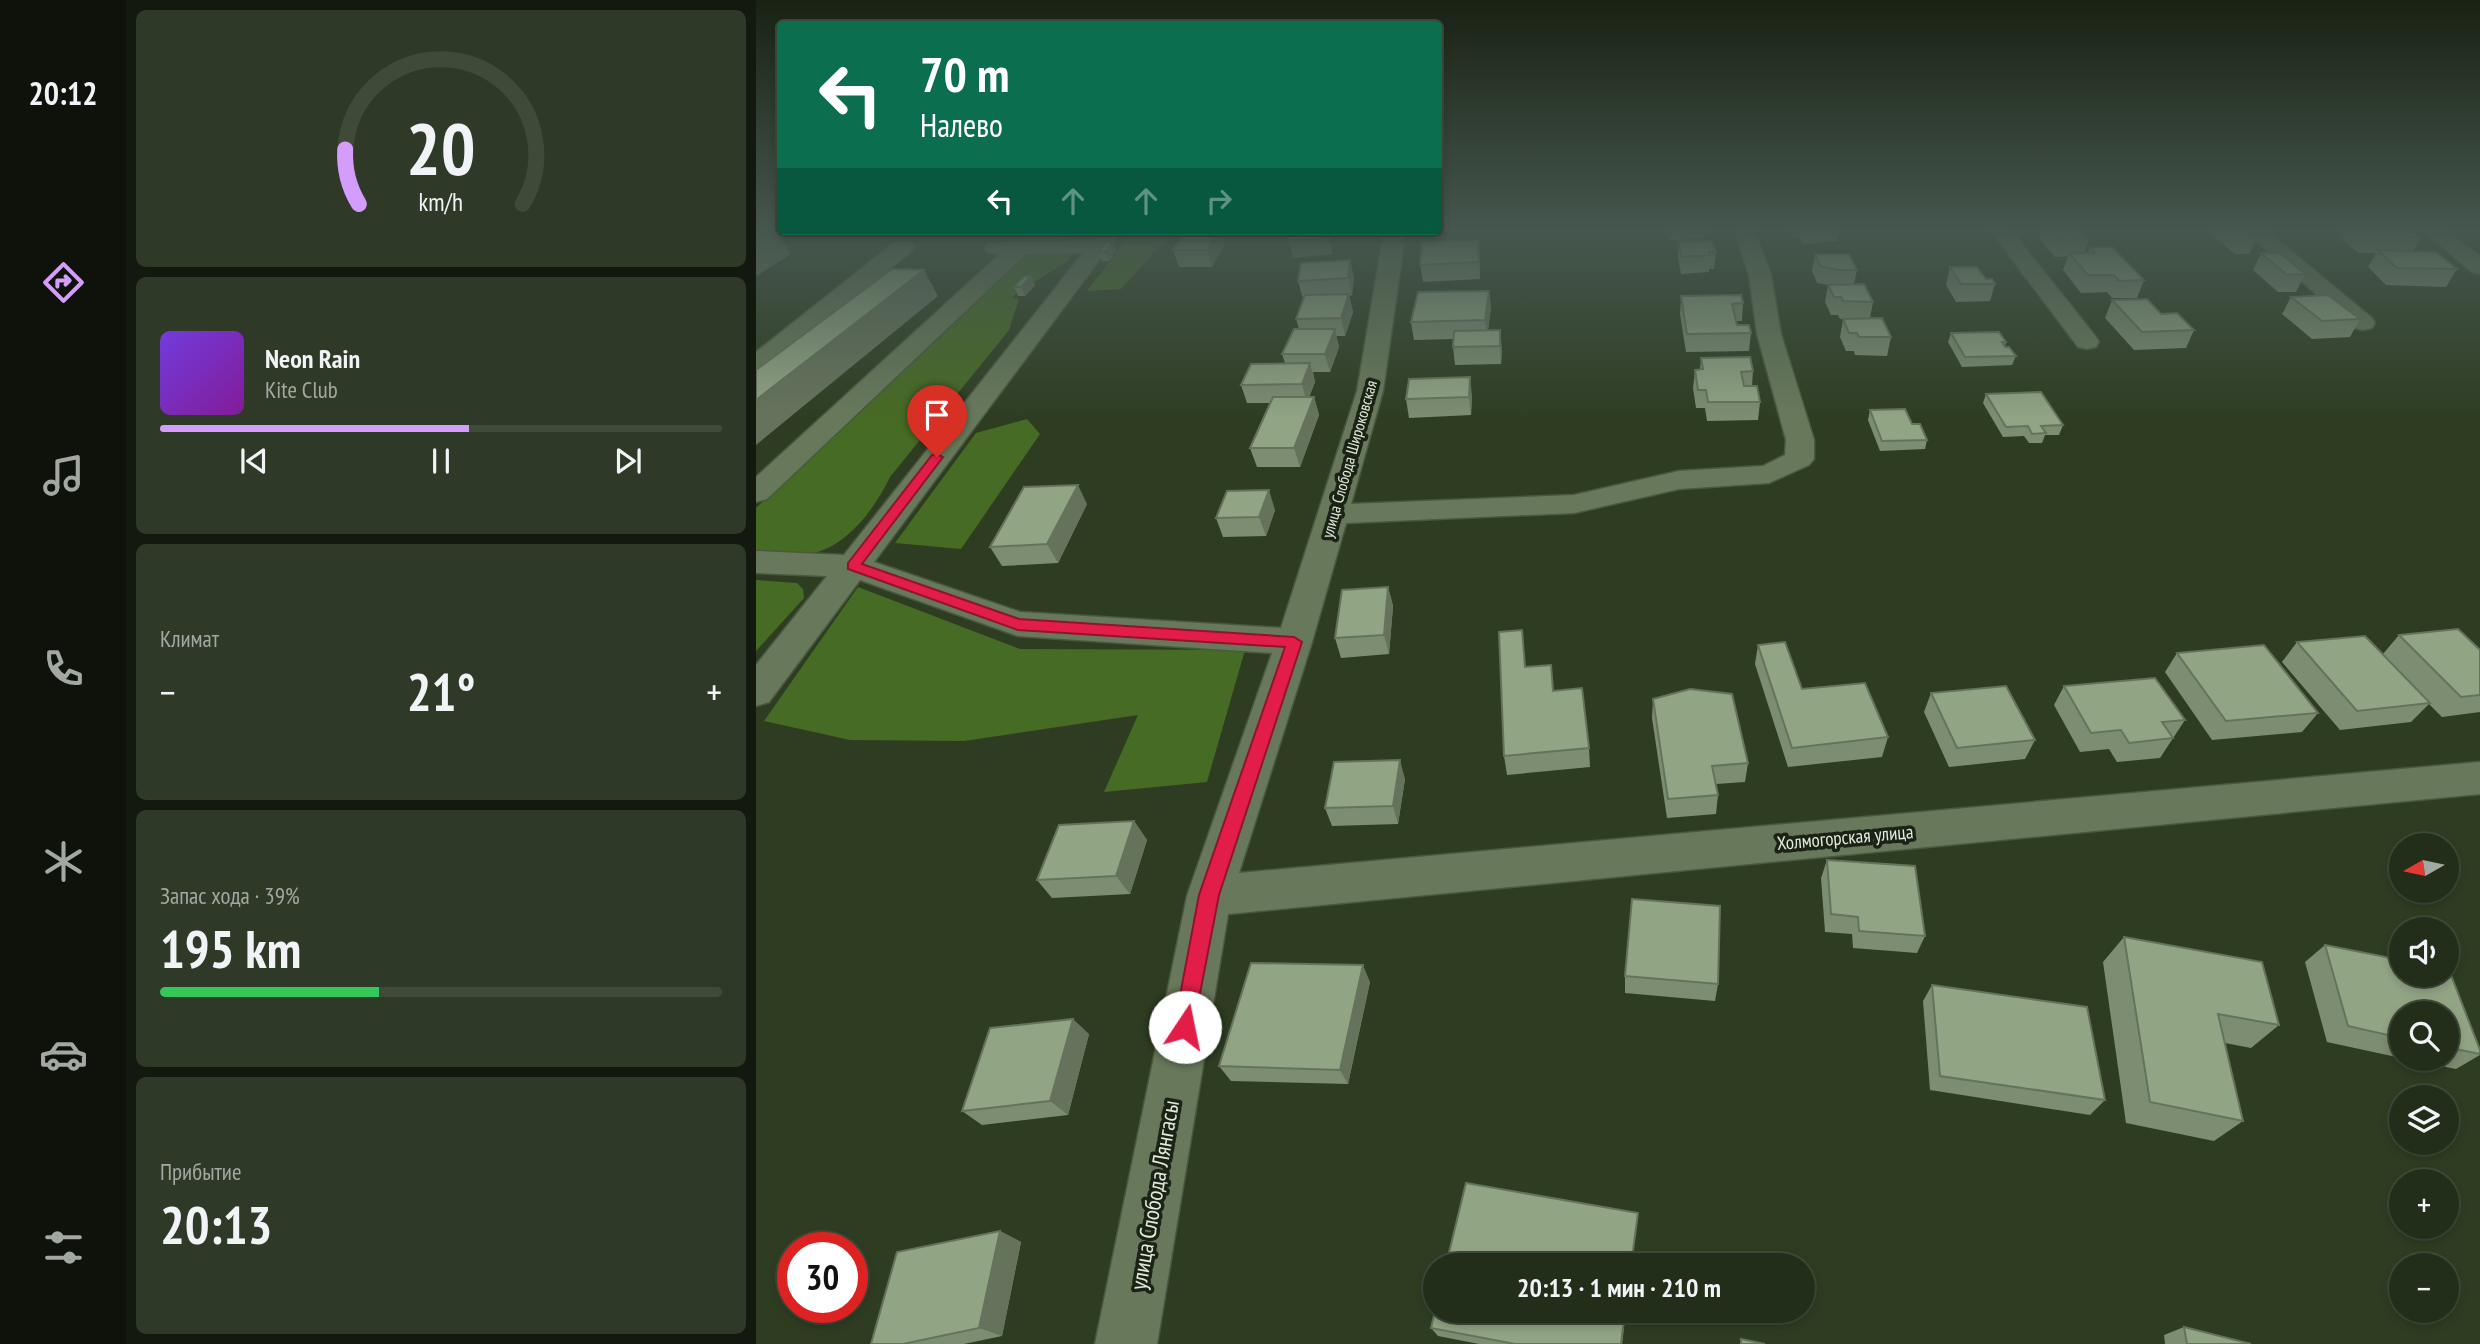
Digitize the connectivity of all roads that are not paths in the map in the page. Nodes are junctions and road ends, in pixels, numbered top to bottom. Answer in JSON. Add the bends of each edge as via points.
{"nodes":[{"id":1,"x":847,"y":293,"type":"edge"},
{"id":2,"x":972,"y":293,"type":"edge"},
{"id":3,"x":1063,"y":293,"type":"edge"},
{"id":4,"x":1385,"y":293,"type":"edge"},
{"id":5,"x":1763,"y":293,"type":"edge"},
{"id":6,"x":2049,"y":293,"type":"edge"},
{"id":7,"x":2328,"y":293,"type":"edge"},
{"id":8,"x":2363,"y":323,"type":"dead end"},
{"id":9,"x":2087,"y":342,"type":"dead end"},
{"id":10,"x":756,"y":365,"type":"edge"},
{"id":11,"x":756,"y":493,"type":"edge"},
{"id":12,"x":1333,"y":514,"type":"junction"},
{"id":13,"x":756,"y":562,"type":"edge"},
{"id":14,"x":853,"y":566,"type":"junction"},
{"id":15,"x":1294,"y":642,"type":"junction"},
{"id":16,"x":756,"y":692,"type":"edge"},
{"id":17,"x":2480,"y":778,"type":"edge"},
{"id":18,"x":1209,"y":895,"type":"junction"},
{"id":19,"x":1126,"y":1344,"type":"edge"}],
"edges":[{"from":1,"to":10,"type":"street"},
{"from":2,"to":11,"type":"street"},
{"from":3,"to":14,"type":"street"},
{"from":4,"to":12,"type":"street","name":"улица Слобода Широковская","via":[[1370,391]]},
{"from":5,"to":12,"type":"street","via":[[1769,334],[1800,440],[1799,459],[1769,474],[1679,480],[1574,504]]},
{"from":6,"to":9,"type":"street"},
{"from":7,"to":8,"type":"street"},
{"from":12,"to":15,"type":"street","name":"улица Слобода Широковская"},
{"from":13,"to":14,"type":"street"},
{"from":14,"to":15,"type":"street","via":[[1018,624]]},
{"from":14,"to":16,"type":"street"},
{"from":15,"to":18,"type":"street","name":"улица Слобода Лянгасы"},
{"from":17,"to":18,"type":"street","name":"Холмогорская улица"},
{"from":18,"to":19,"type":"street","name":"улица Слобода Лянгасы"}]}
